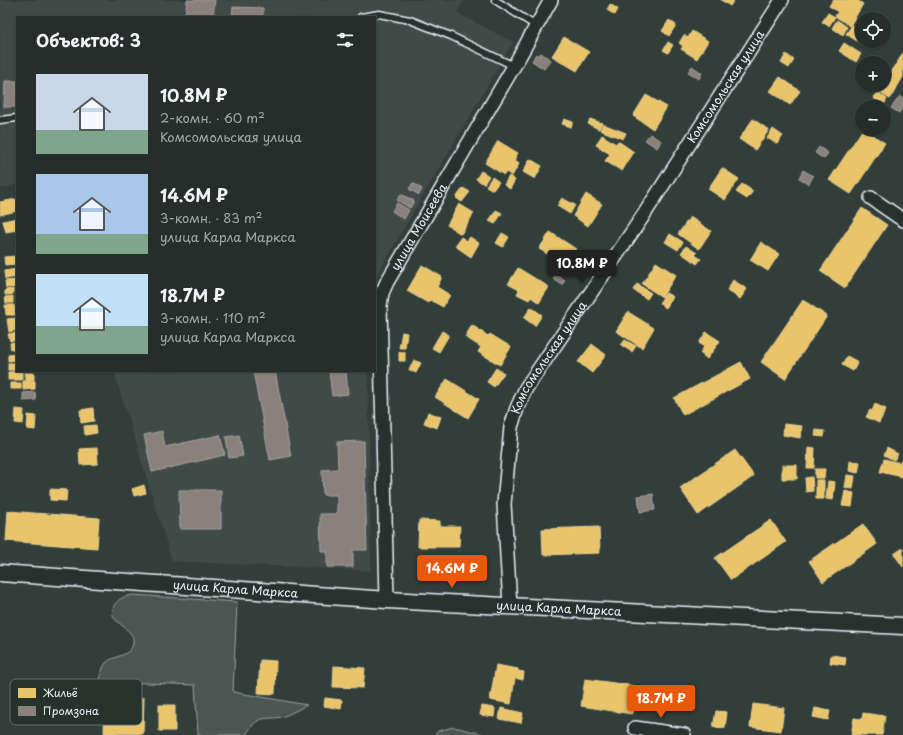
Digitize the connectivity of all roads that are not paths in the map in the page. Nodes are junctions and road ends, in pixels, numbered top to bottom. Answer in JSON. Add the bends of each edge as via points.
{"nodes":[{"id":1,"x":495,"y":0,"type":"edge"},
{"id":2,"x":551,"y":0,"type":"edge"},
{"id":3,"x":782,"y":0,"type":"edge"},
{"id":4,"x":367,"y":16,"type":"edge"},
{"id":5,"x":536,"y":26,"type":"junction"},
{"id":6,"x":514,"y":66,"type":"junction"},
{"id":7,"x":16,"y":118,"type":"edge"},
{"id":8,"x":0,"y":120,"type":"edge"},
{"id":9,"x":870,"y":198,"type":"dead end"},
{"id":10,"x":903,"y":220,"type":"edge"},
{"id":11,"x":0,"y":573,"type":"edge"},
{"id":12,"x":387,"y":600,"type":"junction"},
{"id":13,"x":510,"y":606,"type":"junction"},
{"id":14,"x":903,"y":626,"type":"edge"},
{"id":15,"x":635,"y":728,"type":"dead end"},
{"id":16,"x":684,"y":735,"type":"edge"}],
"edges":[{"from":1,"to":5,"type":"lane"},
{"from":2,"to":5,"type":"street","name":"улица Моисеева"},
{"from":3,"to":13,"type":"street","name":"Комсомольская улица","via":[[643,216],[526,388],[516,408],[511,427],[504,504]]},
{"from":4,"to":6,"type":"lane","via":[[379,14],[410,20]]},
{"from":5,"to":6,"type":"street","name":"улица Моисеева"},
{"from":6,"to":12,"type":"street","name":"улица Моисеева","via":[[382,293],[380,306]]},
{"from":7,"to":8,"type":"lane"},
{"from":9,"to":10,"type":"street"},
{"from":11,"to":12,"type":"street","name":"улица Карла Маркса"},
{"from":12,"to":13,"type":"street","name":"улица Карла Маркса"},
{"from":13,"to":14,"type":"street","name":"улица Карла Маркса"},
{"from":15,"to":16,"type":"street"}]}
